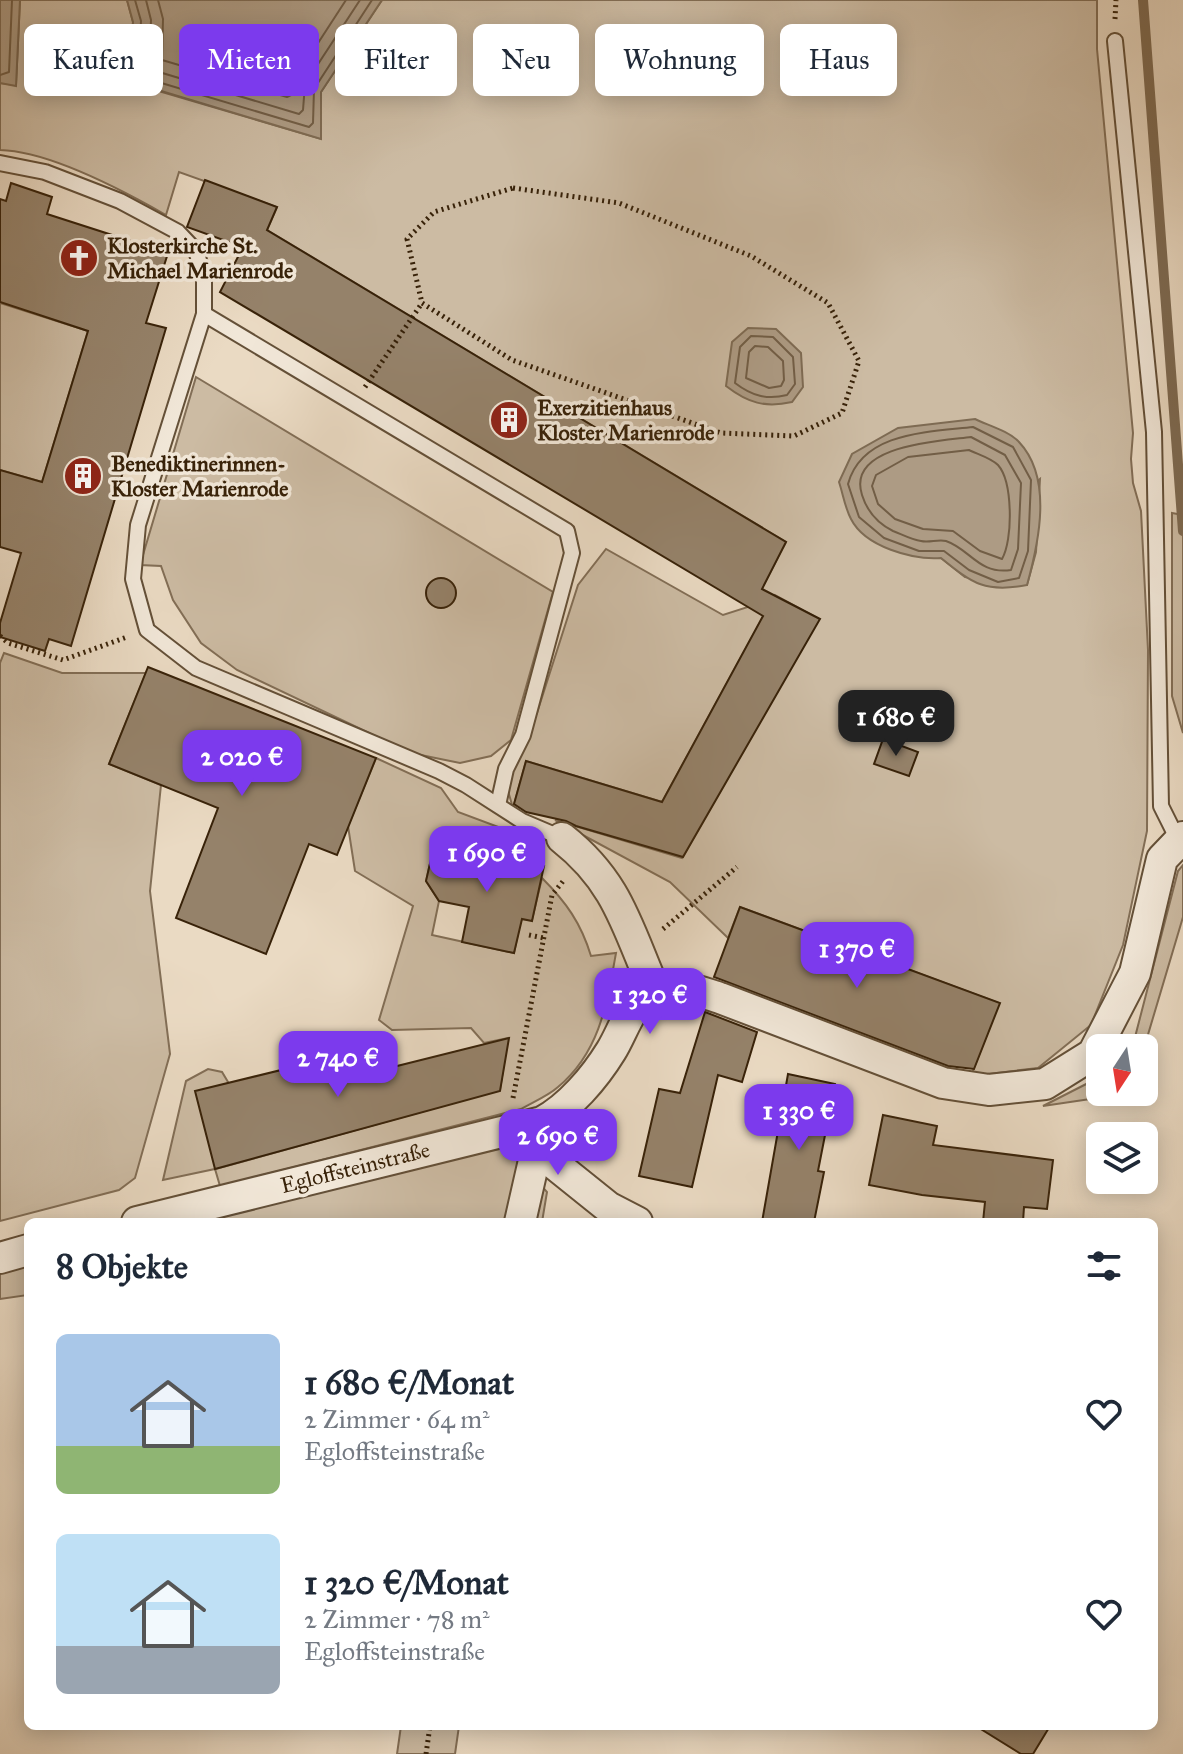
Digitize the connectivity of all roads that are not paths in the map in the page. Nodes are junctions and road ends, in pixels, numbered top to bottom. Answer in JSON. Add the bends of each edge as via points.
{"nodes":[{"id":1,"x":1115,"y":41,"type":"dead end"},
{"id":2,"x":0,"y":163,"type":"edge"},
{"id":3,"x":204,"y":314,"type":"junction"},
{"id":4,"x":498,"y":805,"type":"junction"},
{"id":5,"x":562,"y":838,"type":"joint"},
{"id":6,"x":1180,"y":839,"type":"edge"},
{"id":7,"x":654,"y":989,"type":"junction"},
{"id":8,"x":540,"y":1136,"type":"junction"},
{"id":9,"x":153,"y":1218,"type":"edge"},
{"id":10,"x":521,"y":1218,"type":"edge"},
{"id":11,"x":629,"y":1218,"type":"edge"},
{"id":12,"x":24,"y":1251,"type":"edge"},
{"id":13,"x":0,"y":1258,"type":"edge"}],
"edges":[{"from":1,"to":6,"type":"lane","via":[[1154,432],[1161,806]]},
{"from":2,"to":3,"type":"lane","via":[[45,172],[95,191],[178,232],[196,251],[204,276]]},
{"from":3,"to":4,"type":"lane","via":[[567,531],[572,553],[523,735],[506,769]]},
{"from":3,"to":4,"type":"lane","via":[[138,525],[133,579],[147,630],[196,668],[439,771]]},
{"from":4,"to":5,"type":"lane"},
{"from":5,"to":7,"type":"street","via":[[599,873],[623,910]]},
{"from":6,"to":7,"type":"street","via":[[1162,859],[1135,973],[1093,1054],[1045,1084],[989,1090],[943,1083],[720,998],[684,987]]},
{"from":7,"to":8,"type":"street","name":"Egloffsteinstraße"},
{"from":8,"to":9,"type":"street","name":"Egloffsteinstraße","via":[[507,1128]]},
{"from":8,"to":10,"type":"street"},
{"from":8,"to":11,"type":"street","via":[[608,1207]]},
{"from":12,"to":13,"type":"street"}]}
